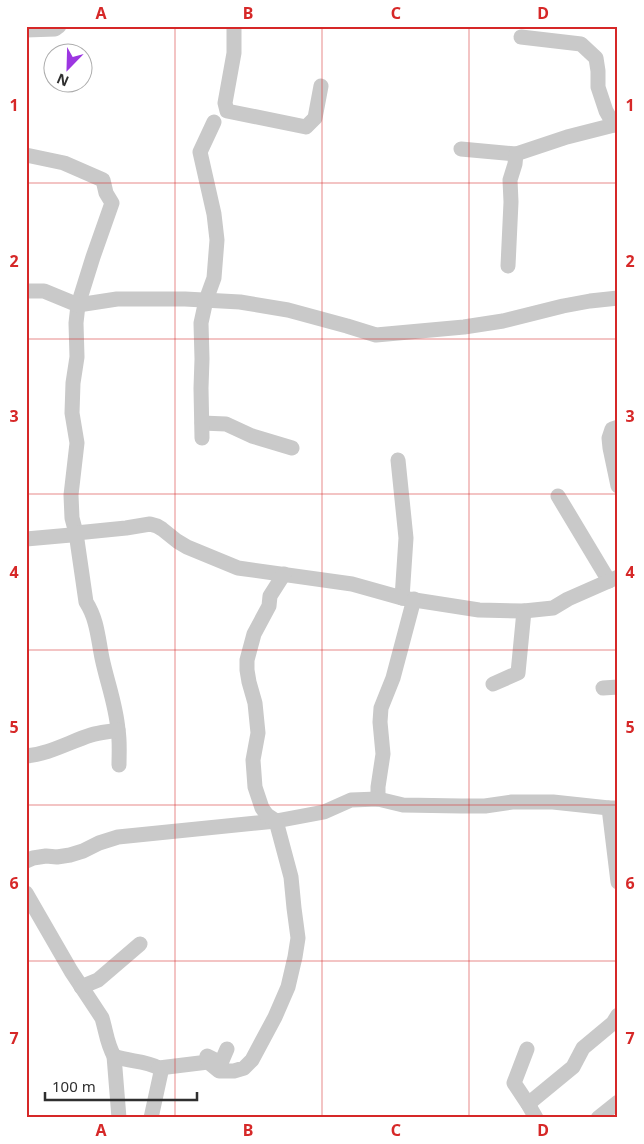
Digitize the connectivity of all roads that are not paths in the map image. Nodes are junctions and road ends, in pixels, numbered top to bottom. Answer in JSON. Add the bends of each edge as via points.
{"nodes":[{"id":1,"x":59,"y":26,"type":"edge"},
{"id":2,"x":234,"y":26,"type":"edge"},
{"id":3,"x":26,"y":30,"type":"edge"},
{"id":4,"x":521,"y":37,"type":"dead end"},
{"id":5,"x":322,"y":86,"type":"dead end"},
{"id":6,"x":214,"y":122,"type":"dead end"},
{"id":7,"x":616,"y":125,"type":"edge"},
{"id":8,"x":460,"y":149,"type":"dead end"},
{"id":9,"x":516,"y":154,"type":"junction"},
{"id":10,"x":26,"y":155,"type":"edge"},
{"id":11,"x":508,"y":266,"type":"dead end"},
{"id":12,"x":26,"y":291,"type":"edge"},
{"id":13,"x":618,"y":298,"type":"edge"},
{"id":14,"x":206,"y":300,"type":"junction"},
{"id":15,"x":78,"y":306,"type":"junction"},
{"id":16,"x":618,"y":427,"type":"edge"},
{"id":17,"x":292,"y":448,"type":"dead end"},
{"id":18,"x":398,"y":460,"type":"dead end"},
{"id":19,"x":618,"y":486,"type":"edge"},
{"id":20,"x":558,"y":496,"type":"dead end"},
{"id":21,"x":76,"y":533,"type":"junction"},
{"id":22,"x":26,"y":539,"type":"edge"},
{"id":23,"x":284,"y":574,"type":"junction"},
{"id":24,"x":613,"y":579,"type":"edge"},
{"id":25,"x":408,"y":599,"type":"junction"},
{"id":26,"x":524,"y":611,"type":"junction"},
{"id":27,"x":493,"y":684,"type":"dead end"},
{"id":28,"x":118,"y":730,"type":"junction"},
{"id":29,"x":26,"y":756,"type":"edge"},
{"id":30,"x":119,"y":765,"type":"dead end"},
{"id":31,"x":378,"y":799,"type":"junction"},
{"id":32,"x":469,"y":800,"type":"dead end"},
{"id":33,"x":612,"y":807,"type":"edge"},
{"id":34,"x":276,"y":821,"type":"junction"},
{"id":35,"x":26,"y":861,"type":"edge"},
{"id":36,"x":618,"y":882,"type":"edge"},
{"id":37,"x":26,"y":893,"type":"edge"},
{"id":38,"x":140,"y":944,"type":"dead end"},
{"id":39,"x":81,"y":986,"type":"junction"},
{"id":40,"x":618,"y":1015,"type":"edge"},
{"id":41,"x":227,"y":1048,"type":"dead end"},
{"id":42,"x":527,"y":1049,"type":"dead end"},
{"id":43,"x":114,"y":1056,"type":"junction"},
{"id":44,"x":208,"y":1062,"type":"junction"},
{"id":45,"x":159,"y":1068,"type":"junction"},
{"id":46,"x":618,"y":1102,"type":"edge"},
{"id":47,"x":528,"y":1104,"type":"junction"},
{"id":48,"x":119,"y":1118,"type":"edge"},
{"id":49,"x":151,"y":1118,"type":"edge"},
{"id":50,"x":536,"y":1118,"type":"edge"},
{"id":51,"x":598,"y":1118,"type":"edge"}],
"edges":[{"from":1,"to":3,"type":"street"},
{"from":2,"to":5,"type":"street","via":[[234,53],[225,102],[227,111],[306,127],[315,118]]},
{"from":4,"to":7,"type":"street","via":[[581,44],[596,58],[598,87],[606,111]]},
{"from":6,"to":14,"type":"street","via":[[200,152],[217,240],[214,278]]},
{"from":7,"to":9,"type":"street"},
{"from":8,"to":9,"type":"street"},
{"from":9,"to":11,"type":"street","via":[[510,180]]},
{"from":10,"to":15,"type":"street","via":[[64,163],[103,180],[112,203]]},
{"from":12,"to":15,"type":"street","via":[[44,292]]},
{"from":13,"to":14,"type":"street","via":[[563,306],[504,321],[376,335],[288,310]]},
{"from":14,"to":15,"type":"street","via":[[116,299]]},
{"from":14,"to":17,"type":"street","via":[[201,323],[202,430],[226,424]]},
{"from":15,"to":21,"type":"street","via":[[72,397],[77,443],[71,495]]},
{"from":16,"to":19,"type":"street","via":[[612,430],[609,438]]},
{"from":18,"to":25,"type":"street"},
{"from":20,"to":24,"type":"street"},
{"from":21,"to":22,"type":"street"},
{"from":21,"to":23,"type":"street","via":[[150,524],[187,548],[238,568]]},
{"from":21,"to":28,"type":"street","via":[[86,602],[97,629]]},
{"from":23,"to":25,"type":"street","via":[[352,584]]},
{"from":23,"to":34,"type":"street","via":[[270,596],[247,660],[258,733],[253,760],[254,787],[262,808]]},
{"from":24,"to":26,"type":"street","via":[[553,608]]},
{"from":25,"to":26,"type":"street","via":[[479,610]]},
{"from":25,"to":31,"type":"street","via":[[393,678],[381,708],[383,754]]},
{"from":26,"to":27,"type":"street","via":[[518,674]]},
{"from":28,"to":29,"type":"street"},
{"from":28,"to":30,"type":"street"},
{"from":31,"to":33,"type":"street","via":[[404,805],[485,806],[553,802]]},
{"from":31,"to":34,"type":"street","via":[[351,800],[324,812]]},
{"from":32,"to":33,"type":"street","via":[[542,795]]},
{"from":33,"to":36,"type":"street"},
{"from":34,"to":35,"type":"street","via":[[118,837],[70,855]]},
{"from":34,"to":44,"type":"street","via":[[291,877],[298,938],[288,987],[252,1060],[244,1068],[219,1071]]},
{"from":37,"to":39,"type":"street"},
{"from":38,"to":39,"type":"street","via":[[98,980]]},
{"from":39,"to":43,"type":"street","via":[[102,1018]]},
{"from":40,"to":47,"type":"street","via":[[583,1048],[573,1067]]},
{"from":41,"to":44,"type":"street","via":[[221,1063],[207,1056]]},
{"from":42,"to":47,"type":"street","via":[[514,1083]]},
{"from":43,"to":45,"type":"street"},
{"from":43,"to":48,"type":"street"},
{"from":44,"to":45,"type":"street"},
{"from":45,"to":49,"type":"street"},
{"from":46,"to":51,"type":"street"},
{"from":47,"to":50,"type":"street"}]}
